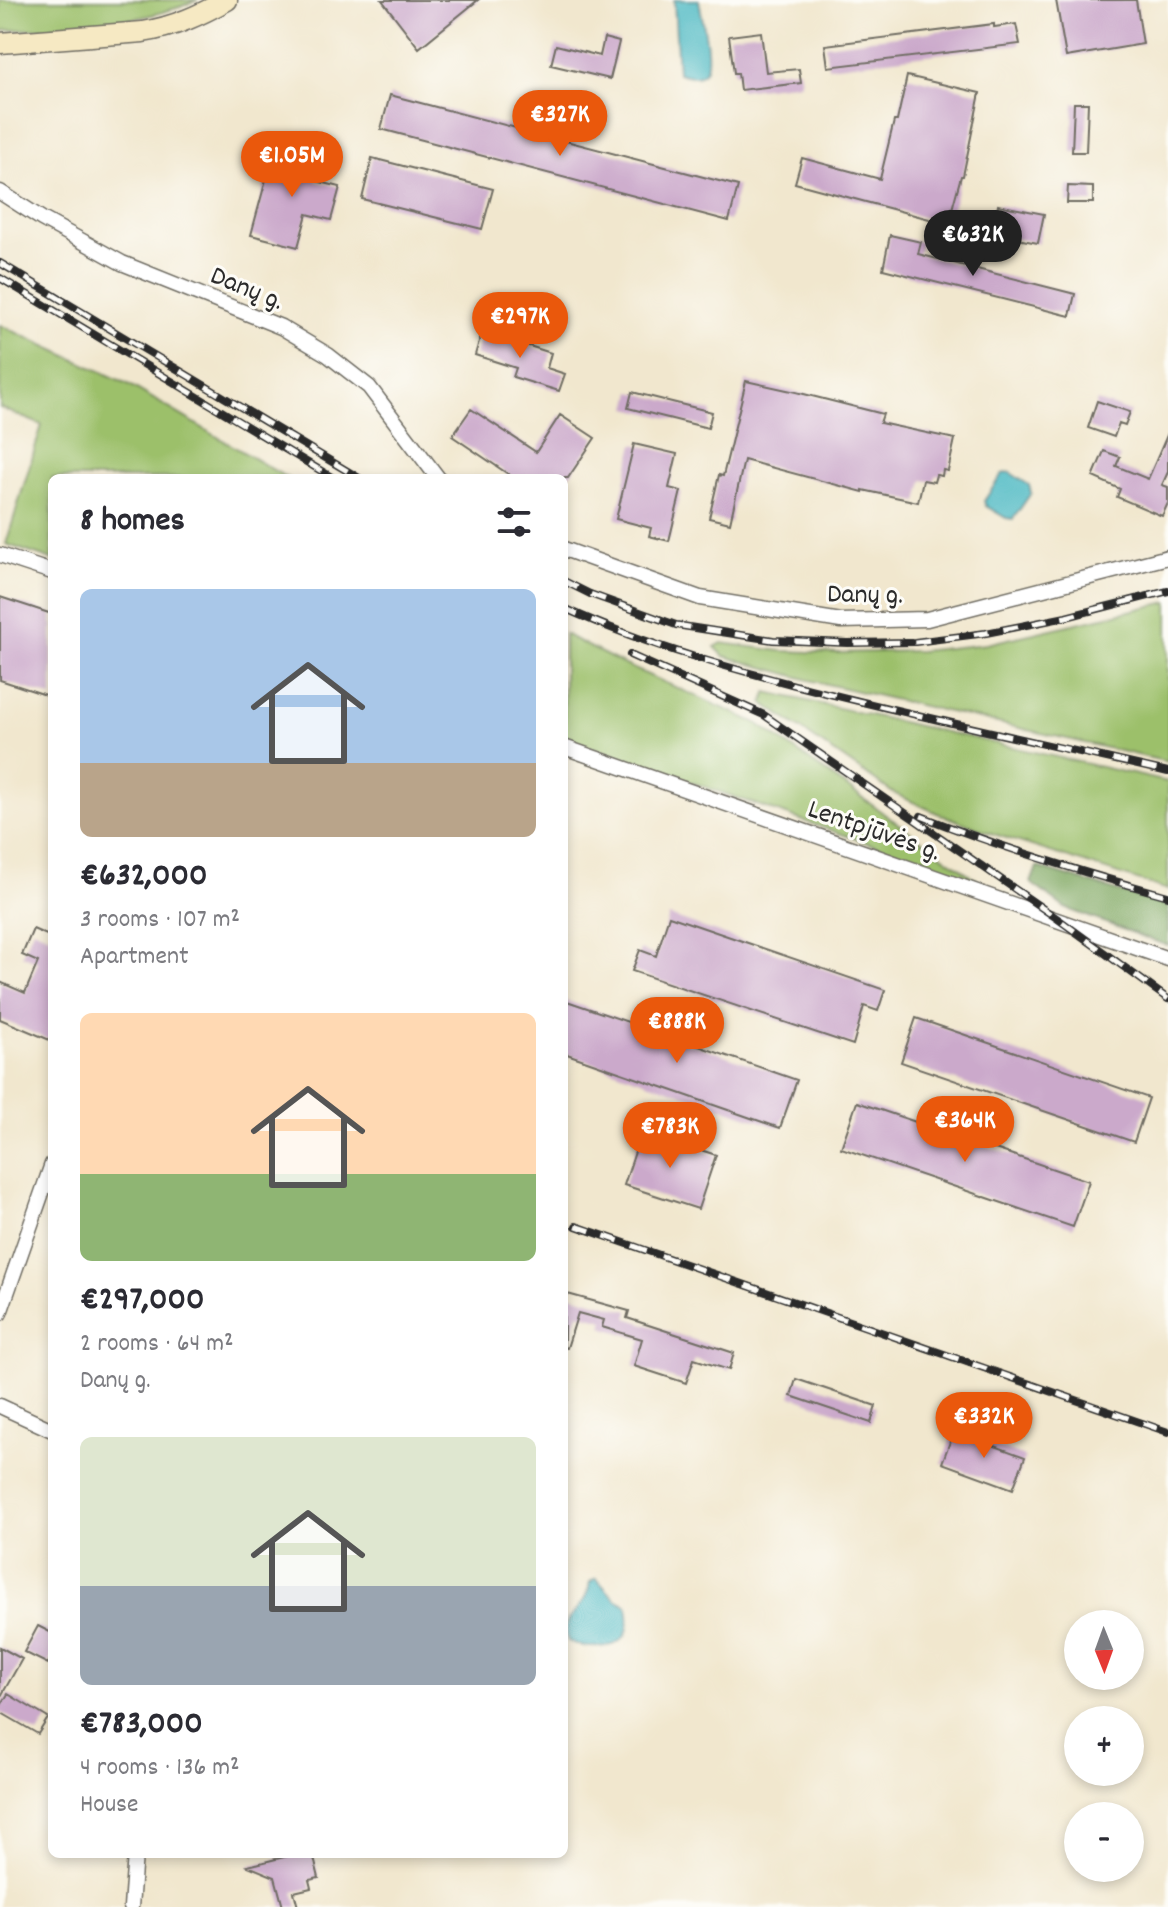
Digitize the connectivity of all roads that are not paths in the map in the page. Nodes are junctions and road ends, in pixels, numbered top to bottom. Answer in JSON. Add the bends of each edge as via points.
{"nodes":[{"id":1,"x":227,"y":0,"type":"edge"},
{"id":2,"x":0,"y":43,"type":"edge"},
{"id":3,"x":0,"y":192,"type":"edge"},
{"id":4,"x":435,"y":474,"type":"edge"},
{"id":5,"x":568,"y":550,"type":"edge"},
{"id":6,"x":0,"y":555,"type":"edge"},
{"id":7,"x":1168,"y":557,"type":"edge"},
{"id":8,"x":48,"y":571,"type":"edge"},
{"id":9,"x":568,"y":748,"type":"edge"},
{"id":10,"x":1168,"y":959,"type":"edge"},
{"id":11,"x":48,"y":1175,"type":"edge"},
{"id":12,"x":0,"y":1313,"type":"edge"},
{"id":13,"x":0,"y":1406,"type":"edge"},
{"id":14,"x":48,"y":1428,"type":"edge"},
{"id":15,"x":135,"y":1858,"type":"edge"},
{"id":16,"x":131,"y":1907,"type":"edge"}],
"edges":[{"from":1,"to":2,"type":"main road","via":[[167,28]]},
{"from":3,"to":4,"type":"street","name":"Danų g.","via":[[122,263],[281,327],[328,355],[369,387]]},
{"from":5,"to":7,"type":"street","name":"Danų g.","via":[[700,598],[841,621],[927,619]]},
{"from":6,"to":8,"type":"street"},
{"from":9,"to":10,"type":"street","name":"Lentpjūvės g."},
{"from":11,"to":12,"type":"street"},
{"from":13,"to":14,"type":"street"},
{"from":15,"to":16,"type":"street"}]}
